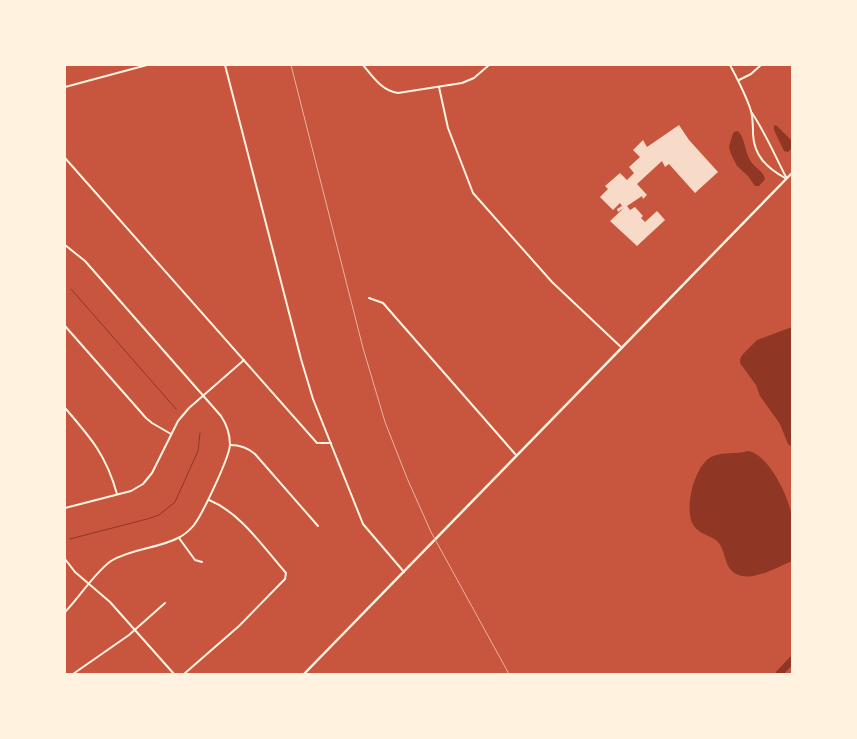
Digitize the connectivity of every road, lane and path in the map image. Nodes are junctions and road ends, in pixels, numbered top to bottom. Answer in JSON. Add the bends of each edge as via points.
{"nodes":[{"id":1,"x":147,"y":65,"type":"edge"},
{"id":2,"x":225,"y":65,"type":"edge"},
{"id":3,"x":363,"y":65,"type":"edge"},
{"id":4,"x":489,"y":65,"type":"edge"},
{"id":5,"x":730,"y":65,"type":"edge"},
{"id":6,"x":761,"y":65,"type":"edge"},
{"id":7,"x":739,"y":80,"type":"junction"},
{"id":8,"x":65,"y":87,"type":"edge"},
{"id":9,"x":439,"y":87,"type":"junction"},
{"id":10,"x":751,"y":111,"type":"junction"},
{"id":11,"x":65,"y":158,"type":"edge"},
{"id":12,"x":792,"y":173,"type":"edge"},
{"id":13,"x":786,"y":178,"type":"junction"},
{"id":14,"x":65,"y":245,"type":"edge"},
{"id":15,"x":369,"y":298,"type":"dead end"},
{"id":16,"x":65,"y":326,"type":"edge"},
{"id":17,"x":622,"y":348,"type":"junction"},
{"id":18,"x":244,"y":360,"type":"junction"},
{"id":19,"x":204,"y":396,"type":"junction"},
{"id":20,"x":65,"y":408,"type":"edge"},
{"id":21,"x":171,"y":434,"type":"junction"},
{"id":22,"x":331,"y":443,"type":"junction"},
{"id":23,"x":230,"y":445,"type":"junction"},
{"id":24,"x":517,"y":456,"type":"junction"},
{"id":25,"x":117,"y":494,"type":"junction"},
{"id":26,"x":208,"y":500,"type":"junction"},
{"id":27,"x":65,"y":508,"type":"edge"},
{"id":28,"x":318,"y":526,"type":"dead end"},
{"id":29,"x":179,"y":538,"type":"junction"},
{"id":30,"x":65,"y":559,"type":"edge"},
{"id":31,"x":202,"y":562,"type":"dead end"},
{"id":32,"x":404,"y":572,"type":"junction"},
{"id":33,"x":90,"y":584,"type":"junction"},
{"id":34,"x":165,"y":603,"type":"dead end"},
{"id":35,"x":65,"y":612,"type":"edge"},
{"id":36,"x":135,"y":629,"type":"junction"},
{"id":37,"x":73,"y":674,"type":"edge"},
{"id":38,"x":174,"y":674,"type":"edge"},
{"id":39,"x":184,"y":674,"type":"edge"},
{"id":40,"x":304,"y":674,"type":"edge"}],
"edges":[{"from":1,"to":8,"type":"street"},
{"from":2,"to":22,"type":"street","via":[[301,359]]},
{"from":3,"to":9,"type":"street","via":[[382,87],[394,93]]},
{"from":4,"to":9,"type":"street","via":[[468,81]]},
{"from":5,"to":7,"type":"street"},
{"from":6,"to":7,"type":"street"},
{"from":7,"to":10,"type":"street"},
{"from":9,"to":17,"type":"street","via":[[448,128],[473,193],[552,282]]},
{"from":10,"to":13,"type":"street","via":[[769,140]]},
{"from":10,"to":13,"type":"street","via":[[758,156],[766,166]]},
{"from":11,"to":18,"type":"street"},
{"from":12,"to":13,"type":"street"},
{"from":13,"to":17,"type":"street"},
{"from":14,"to":19,"type":"street","via":[[85,261]]},
{"from":15,"to":24,"type":"street","via":[[383,303]]},
{"from":16,"to":21,"type":"street","via":[[146,418]]},
{"from":17,"to":24,"type":"street"},
{"from":18,"to":19,"type":"street"},
{"from":18,"to":22,"type":"street","via":[[317,443]]},
{"from":19,"to":21,"type":"street","via":[[184,413]]},
{"from":19,"to":23,"type":"street","via":[[228,429]]},
{"from":20,"to":25,"type":"street","via":[[99,449]]},
{"from":21,"to":25,"type":"street","via":[[140,487]]},
{"from":22,"to":32,"type":"street","via":[[363,524]]},
{"from":23,"to":26,"type":"street"},
{"from":23,"to":28,"type":"street","via":[[240,445],[255,454]]},
{"from":24,"to":32,"type":"street"},
{"from":25,"to":27,"type":"street"},
{"from":26,"to":29,"type":"street","via":[[194,525]]},
{"from":26,"to":39,"type":"street","via":[[234,515],[286,573],[286,579]]},
{"from":29,"to":31,"type":"street","via":[[196,560]]},
{"from":29,"to":33,"type":"street","via":[[116,559]]},
{"from":30,"to":33,"type":"street"},
{"from":32,"to":40,"type":"street"},
{"from":33,"to":35,"type":"street"},
{"from":33,"to":36,"type":"street"},
{"from":34,"to":36,"type":"street"},
{"from":36,"to":37,"type":"street"},
{"from":36,"to":38,"type":"street"}]}
